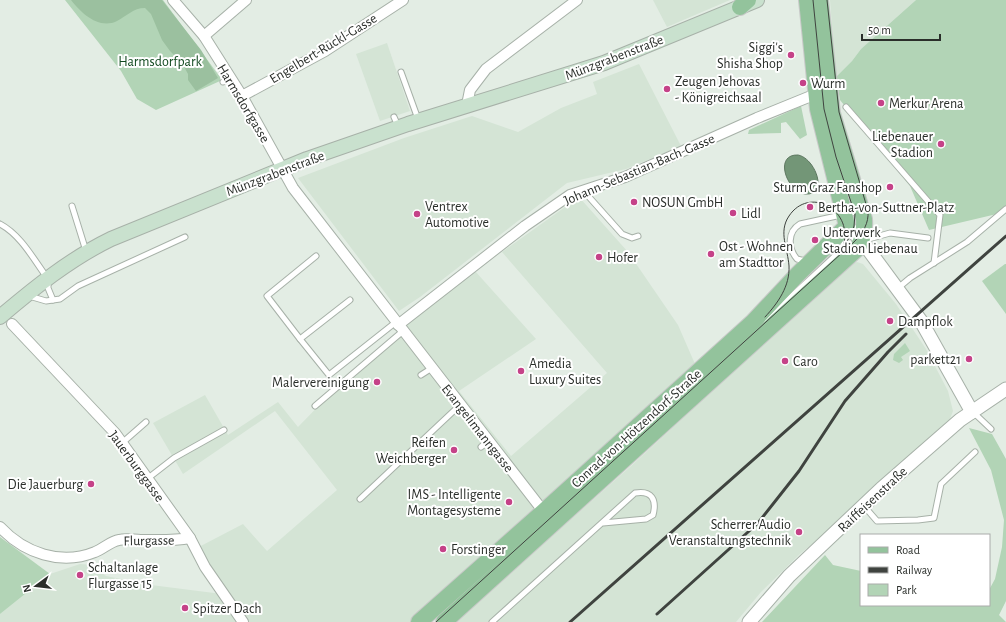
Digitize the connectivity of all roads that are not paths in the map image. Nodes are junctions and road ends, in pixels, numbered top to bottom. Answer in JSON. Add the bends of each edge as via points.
{"nodes":[{"id":1,"x":174,"y":0,"type":"edge"},
{"id":2,"x":246,"y":0,"type":"edge"},
{"id":3,"x":403,"y":0,"type":"edge"},
{"id":4,"x":577,"y":0,"type":"edge"},
{"id":5,"x":757,"y":0,"type":"edge"},
{"id":6,"x":807,"y":0,"type":"edge"},
{"id":7,"x":820,"y":0,"type":"edge"},
{"id":8,"x":744,"y":4,"type":"edge"},
{"id":9,"x":204,"y":36,"type":"junction"},
{"id":10,"x":401,"y":72,"type":"dead end"},
{"id":11,"x":816,"y":94,"type":"junction"},
{"id":12,"x":242,"y":96,"type":"junction"},
{"id":13,"x":467,"y":106,"type":"junction"},
{"id":14,"x":846,"y":107,"type":"dead end"},
{"id":15,"x":418,"y":120,"type":"junction"},
{"id":16,"x":281,"y":170,"type":"junction"},
{"id":17,"x":587,"y":189,"type":"junction"},
{"id":18,"x":858,"y":200,"type":"junction"},
{"id":19,"x":72,"y":206,"type":"dead end"},
{"id":20,"x":1006,"y":209,"type":"edge"},
{"id":21,"x":846,"y":221,"type":"junction"},
{"id":22,"x":0,"y":224,"type":"edge"},
{"id":23,"x":638,"y":236,"type":"dead end"},
{"id":24,"x":185,"y":237,"type":"dead end"},
{"id":25,"x":928,"y":238,"type":"dead end"},
{"id":26,"x":862,"y":241,"type":"junction"},
{"id":27,"x":86,"y":251,"type":"junction"},
{"id":28,"x":316,"y":256,"type":"dead end"},
{"id":29,"x":814,"y":259,"type":"junction"},
{"id":30,"x":934,"y":263,"type":"junction"},
{"id":31,"x":48,"y":279,"type":"junction"},
{"id":32,"x":898,"y":289,"type":"junction"},
{"id":33,"x":26,"y":295,"type":"junction"},
{"id":34,"x":53,"y":300,"type":"junction"},
{"id":35,"x":350,"y":300,"type":"dead end"},
{"id":36,"x":0,"y":317,"type":"edge"},
{"id":37,"x":753,"y":322,"type":"junction"},
{"id":38,"x":12,"y":324,"type":"dead end"},
{"id":39,"x":399,"y":326,"type":"junction"},
{"id":40,"x":300,"y":340,"type":"junction"},
{"id":41,"x":432,"y":368,"type":"junction"},
{"id":42,"x":421,"y":375,"type":"dead end"},
{"id":43,"x":1006,"y":389,"type":"edge"},
{"id":44,"x":460,"y":405,"type":"junction"},
{"id":45,"x":315,"y":406,"type":"dead end"},
{"id":46,"x":972,"y":412,"type":"junction"},
{"id":47,"x":146,"y":422,"type":"dead end"},
{"id":48,"x":991,"y":429,"type":"dead end"},
{"id":49,"x":224,"y":430,"type":"dead end"},
{"id":50,"x":122,"y":443,"type":"junction"},
{"id":51,"x":975,"y":452,"type":"dead end"},
{"id":52,"x":147,"y":479,"type":"junction"},
{"id":53,"x":360,"y":498,"type":"dead end"},
{"id":54,"x":864,"y":505,"type":"junction"},
{"id":55,"x":548,"y":518,"type":"junction"},
{"id":56,"x":603,"y":523,"type":"junction"},
{"id":57,"x":0,"y":527,"type":"edge"},
{"id":58,"x":190,"y":538,"type":"junction"},
{"id":59,"x":243,"y":622,"type":"edge"},
{"id":60,"x":419,"y":622,"type":"edge"},
{"id":61,"x":444,"y":622,"type":"edge"},
{"id":62,"x":492,"y":622,"type":"edge"},
{"id":63,"x":750,"y":622,"type":"edge"}],
"edges":[{"from":1,"to":9,"type":"street","name":"Harmsdorfgasse"},
{"from":2,"to":9,"type":"street"},
{"from":3,"to":12,"type":"street","name":"Engelbert-Rückl-Gasse","via":[[325,51]]},
{"from":4,"to":13,"type":"street","via":[[486,69],[470,90]]},
{"from":5,"to":8,"type":"main road","name":"Münzgrabenstraße"},
{"from":6,"to":11,"type":"main road"},
{"from":7,"to":18,"type":"main road","via":[[832,113]]},
{"from":8,"to":13,"type":"main road","name":"Münzgrabenstraße","via":[[604,63]]},
{"from":9,"to":12,"type":"street","name":"Harmsdorfgasse","via":[[227,81]]},
{"from":10,"to":15,"type":"lane"},
{"from":11,"to":17,"type":"street","name":"Johann-Sebastian-Bach-Gasse","via":[[625,177]]},
{"from":11,"to":21,"type":"main road","via":[[826,146]]},
{"from":12,"to":16,"type":"street","name":"Harmsdorfgasse"},
{"from":13,"to":15,"type":"main road","name":"Münzgrabenstraße"},
{"from":14,"to":30,"type":"lane","via":[[940,215]]},
{"from":15,"to":16,"type":"main road","name":"Münzgrabenstraße","via":[[396,122]]},
{"from":16,"to":27,"type":"main road","name":"Münzgrabenstraße"},
{"from":16,"to":39,"type":"street","name":"Evangelimanngasse"},
{"from":17,"to":23,"type":"lane","via":[[589,197],[622,234],[632,238]]},
{"from":17,"to":39,"type":"street","name":"Johann-Sebastian-Bach-Gasse","via":[[567,196],[524,226]]},
{"from":18,"to":21,"type":"lane","via":[[858,207]]},
{"from":18,"to":26,"type":"main road","via":[[864,228]]},
{"from":19,"to":27,"type":"lane"},
{"from":20,"to":30,"type":"lane","via":[[967,242]]},
{"from":21,"to":26,"type":"street"},
{"from":21,"to":29,"type":"main road","name":"Conrad-von-Hötzendorf-Straße"},
{"from":21,"to":29,"type":"lane","via":[[800,224],[794,229],[790,241],[796,258],[804,262]]},
{"from":21,"to":37,"type":"lane","via":[[844,244],[837,254],[768,318]]},
{"from":22,"to":31,"type":"lane","via":[[8,228],[18,239]]},
{"from":24,"to":34,"type":"lane","via":[[78,286],[60,299]]},
{"from":25,"to":26,"type":"lane","via":[[890,233]]},
{"from":26,"to":32,"type":"street"},
{"from":26,"to":55,"type":"main road","name":"Conrad-von-Hötzendorf-Straße","via":[[852,253]]},
{"from":27,"to":31,"type":"main road","name":"Münzgrabenstraße"},
{"from":28,"to":40,"type":"lane","via":[[267,296]]},
{"from":29,"to":37,"type":"main road","name":"Conrad-von-Hötzendorf-Straße"},
{"from":30,"to":32,"type":"lane"},
{"from":31,"to":33,"type":"main road","name":"Münzgrabenstraße"},
{"from":31,"to":34,"type":"lane","via":[[48,288]]},
{"from":32,"to":46,"type":"street","via":[[922,321]]},
{"from":33,"to":34,"type":"lane","via":[[46,301]]},
{"from":33,"to":36,"type":"main road","name":"Münzgrabenstraße"},
{"from":35,"to":40,"type":"lane"},
{"from":37,"to":55,"type":"main road","name":"Conrad-von-Hötzendorf-Straße"},
{"from":38,"to":50,"type":"street","name":"Jauerburggasse"},
{"from":39,"to":40,"type":"lane","via":[[330,375]]},
{"from":39,"to":41,"type":"street","name":"Evangelimanngasse"},
{"from":39,"to":45,"type":"lane"},
{"from":41,"to":42,"type":"lane"},
{"from":41,"to":44,"type":"street","name":"Evangelimanngasse"},
{"from":43,"to":46,"type":"street","name":"Raiffeisenstraße"},
{"from":44,"to":53,"type":"lane"},
{"from":44,"to":55,"type":"street","name":"Evangelimanngasse","via":[[485,444]]},
{"from":46,"to":48,"type":"lane"},
{"from":46,"to":54,"type":"street","name":"Raiffeisenstraße"},
{"from":47,"to":50,"type":"lane"},
{"from":49,"to":52,"type":"lane","via":[[174,458]]},
{"from":50,"to":52,"type":"street","name":"Jauerburggasse"},
{"from":51,"to":54,"type":"lane","via":[[941,484],[934,518],[877,521]]},
{"from":52,"to":58,"type":"street","name":"Jauerburggasse"},
{"from":54,"to":63,"type":"street","name":"Raiffeisenstraße","via":[[789,576]]},
{"from":55,"to":60,"type":"main road","name":"Conrad-von-Hötzendorf-Straße"},
{"from":55,"to":61,"type":"main road","name":"Conrad-von-Hötzendorf-Straße"},
{"from":56,"to":56,"type":"lane","via":[[635,493],[643,492],[652,496],[656,505],[654,515],[646,519]]},
{"from":56,"to":62,"type":"lane"},
{"from":57,"to":58,"type":"street","name":"Flurgasse","via":[[14,541],[44,556],[66,558],[93,553],[119,540]]},
{"from":58,"to":59,"type":"street","name":"Jauerburggasse","via":[[205,567]]}]}
